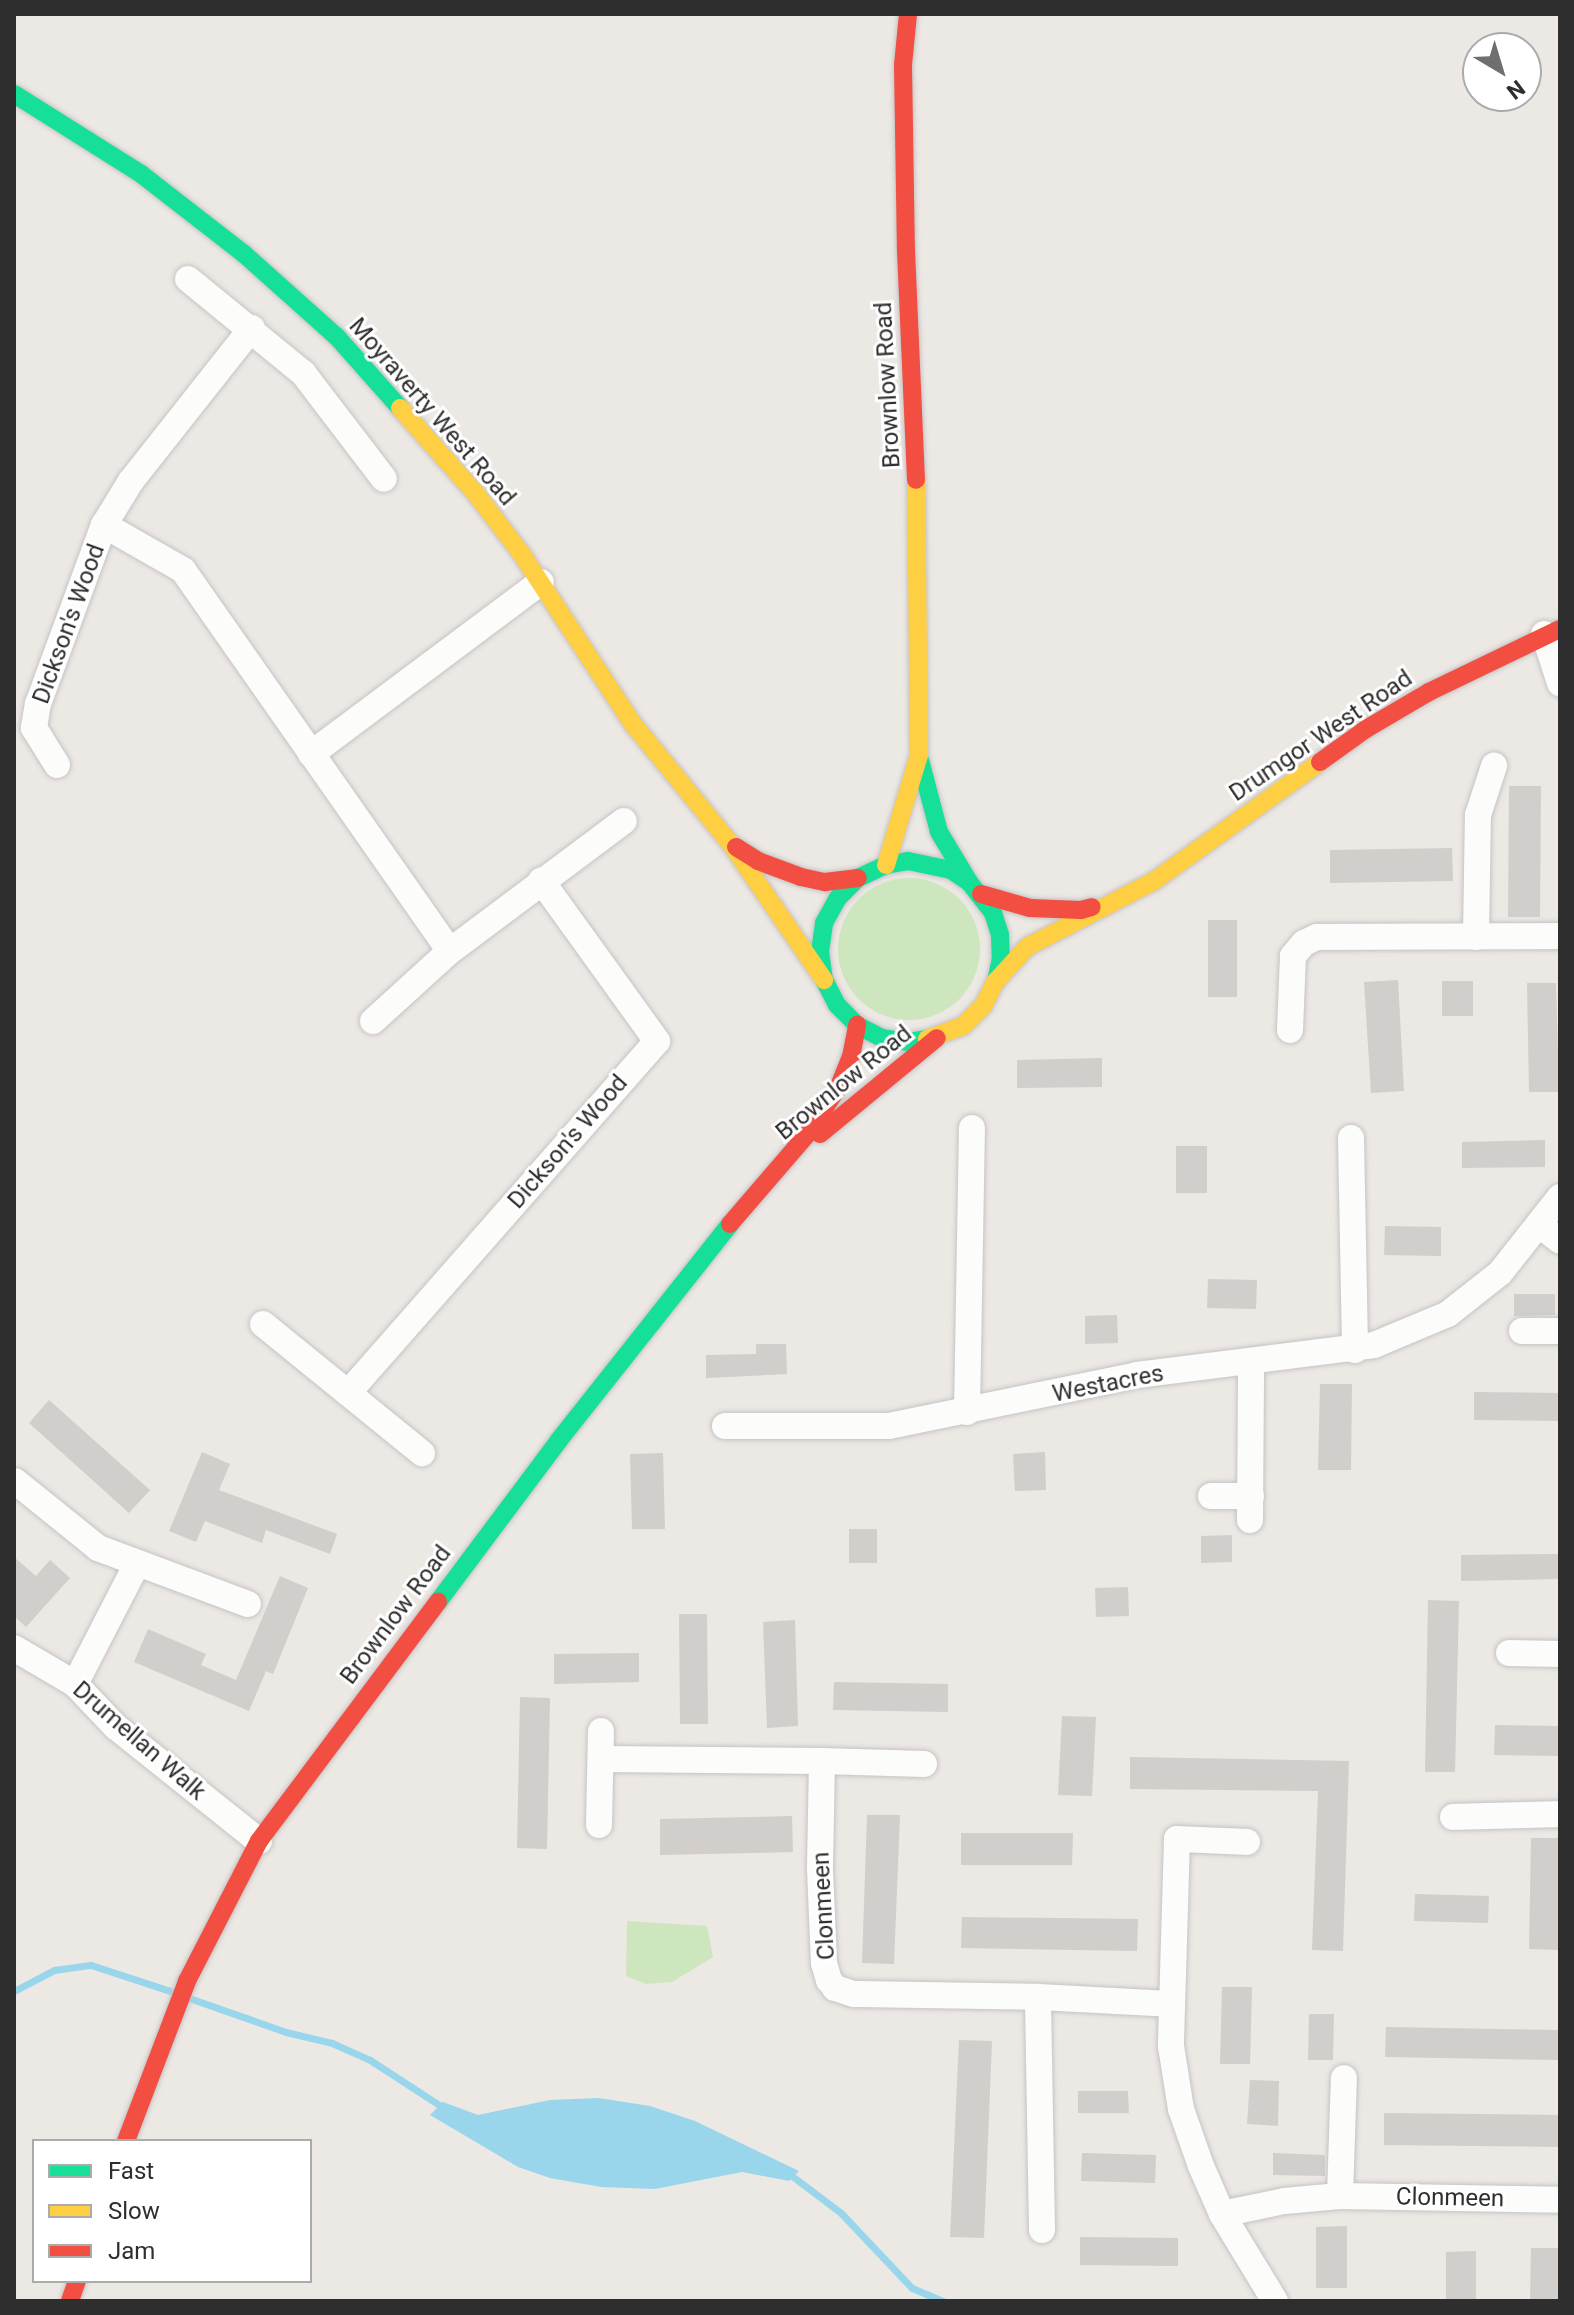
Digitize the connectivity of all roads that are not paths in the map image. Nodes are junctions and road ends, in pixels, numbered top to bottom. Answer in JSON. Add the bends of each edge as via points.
{"nodes":[{"id":1,"x":908,"y":14,"type":"edge"},
{"id":2,"x":14,"y":94,"type":"edge"},
{"id":3,"x":188,"y":279,"type":"dead end"},
{"id":4,"x":252,"y":328,"type":"junction"},
{"id":5,"x":384,"y":479,"type":"dead end"},
{"id":6,"x":104,"y":525,"type":"junction"},
{"id":7,"x":541,"y":582,"type":"junction"},
{"id":8,"x":1552,"y":631,"type":"edge"},
{"id":9,"x":1560,"y":683,"type":"edge"},
{"id":10,"x":311,"y":754,"type":"junction"},
{"id":11,"x":919,"y":755,"type":"junction"},
{"id":12,"x":57,"y":765,"type":"dead end"},
{"id":13,"x":1494,"y":766,"type":"dead end"},
{"id":14,"x":624,"y":821,"type":"dead end"},
{"id":15,"x":731,"y":844,"type":"junction"},
{"id":16,"x":886,"y":865,"type":"junction"},
{"id":17,"x":858,"y":878,"type":"junction"},
{"id":18,"x":541,"y":880,"type":"junction"},
{"id":19,"x":975,"y":888,"type":"junction"},
{"id":20,"x":1118,"y":899,"type":"junction"},
{"id":21,"x":1560,"y":936,"type":"edge"},
{"id":22,"x":1476,"y":937,"type":"junction"},
{"id":23,"x":450,"y":951,"type":"junction"},
{"id":24,"x":824,"y":980,"type":"junction"},
{"id":25,"x":996,"y":981,"type":"junction"},
{"id":26,"x":373,"y":1021,"type":"dead end"},
{"id":27,"x":857,"y":1025,"type":"junction"},
{"id":28,"x":1290,"y":1030,"type":"dead end"},
{"id":29,"x":937,"y":1038,"type":"junction"},
{"id":30,"x":972,"y":1128,"type":"dead end"},
{"id":31,"x":1351,"y":1138,"type":"dead end"},
{"id":32,"x":781,"y":1164,"type":"junction"},
{"id":33,"x":1560,"y":1197,"type":"edge"},
{"id":34,"x":1550,"y":1234,"type":"edge"},
{"id":35,"x":263,"y":1324,"type":"dead end"},
{"id":36,"x":1522,"y":1331,"type":"dead end"},
{"id":37,"x":1560,"y":1331,"type":"edge"},
{"id":38,"x":1355,"y":1350,"type":"junction"},
{"id":39,"x":1251,"y":1363,"type":"junction"},
{"id":40,"x":348,"y":1393,"type":"junction"},
{"id":41,"x":967,"y":1412,"type":"junction"},
{"id":42,"x":725,"y":1426,"type":"dead end"},
{"id":43,"x":422,"y":1453,"type":"dead end"},
{"id":44,"x":15,"y":1481,"type":"edge"},
{"id":45,"x":1211,"y":1496,"type":"dead end"},
{"id":46,"x":137,"y":1564,"type":"junction"},
{"id":47,"x":248,"y":1604,"type":"dead end"},
{"id":48,"x":14,"y":1648,"type":"edge"},
{"id":49,"x":1509,"y":1653,"type":"dead end"},
{"id":50,"x":1560,"y":1654,"type":"edge"},
{"id":51,"x":75,"y":1684,"type":"junction"},
{"id":52,"x":601,"y":1731,"type":"dead end"},
{"id":53,"x":601,"y":1759,"type":"junction"},
{"id":54,"x":822,"y":1761,"type":"junction"},
{"id":55,"x":924,"y":1764,"type":"dead end"},
{"id":56,"x":1560,"y":1814,"type":"edge"},
{"id":57,"x":1453,"y":1817,"type":"dead end"},
{"id":58,"x":599,"y":1825,"type":"dead end"},
{"id":59,"x":259,"y":1841,"type":"junction"},
{"id":60,"x":1247,"y":1842,"type":"dead end"},
{"id":61,"x":1038,"y":1997,"type":"junction"},
{"id":62,"x":1171,"y":2004,"type":"junction"},
{"id":63,"x":1344,"y":2078,"type":"dead end"},
{"id":64,"x":127,"y":2139,"type":"edge"},
{"id":65,"x":1340,"y":2196,"type":"junction"},
{"id":66,"x":1560,"y":2200,"type":"edge"},
{"id":67,"x":1222,"y":2214,"type":"junction"},
{"id":68,"x":1042,"y":2230,"type":"dead end"},
{"id":69,"x":1275,"y":2301,"type":"edge"}],
"edges":[{"from":1,"to":11,"type":"main road","name":"Brownlow Road","via":[[903,65],[919,542]]},
{"from":2,"to":7,"type":"main road","name":"Moyraverty West Road","via":[[141,174],[243,253],[337,337],[476,494]]},
{"from":3,"to":4,"type":"street"},
{"from":4,"to":5,"type":"street","via":[[303,373]]},
{"from":4,"to":6,"type":"street","name":"Dickson's Wood","via":[[131,481]]},
{"from":6,"to":10,"type":"street","name":"Dickson's Wood","via":[[183,570]]},
{"from":6,"to":12,"type":"street","name":"Dickson's Wood","via":[[38,704],[34,728]]},
{"from":7,"to":10,"type":"street"},
{"from":7,"to":15,"type":"main road","name":"Moyraverty West Road","via":[[633,724]]},
{"from":8,"to":9,"type":"street"},
{"from":8,"to":20,"type":"main road","name":"Drumgor West Road","via":[[1366,729],[1154,881]]},
{"from":10,"to":23,"type":"street","name":"Dickson's Wood"},
{"from":11,"to":16,"type":"main road","name":"Brownlow Road"},
{"from":11,"to":19,"type":"main road","name":"Brownlow Road","via":[[939,832]]},
{"from":13,"to":22,"type":"street","via":[[1478,815]]},
{"from":14,"to":18,"type":"street"},
{"from":15,"to":17,"type":"main road","name":"Moyraverty West Road","via":[[801,877],[825,882]]},
{"from":15,"to":24,"type":"main road","name":"Moyraverty West Road"},
{"from":16,"to":17,"type":"main road"},
{"from":16,"to":19,"type":"main road","via":[[930,863],[951,870]]},
{"from":17,"to":24,"type":"main road","via":[[824,923]]},
{"from":18,"to":23,"type":"street"},
{"from":18,"to":40,"type":"street","name":"Dickson's Wood","via":[[657,1041]]},
{"from":19,"to":20,"type":"main road","name":"Drumgor West Road","via":[[1030,908],[1081,910]]},
{"from":19,"to":25,"type":"main road","via":[[993,913],[1000,935]]},
{"from":20,"to":25,"type":"main road","name":"Drumgor West Road","via":[[1027,947]]},
{"from":21,"to":22,"type":"street"},
{"from":22,"to":28,"type":"street","via":[[1317,937],[1304,943],[1293,956]]},
{"from":23,"to":26,"type":"street"},
{"from":24,"to":27,"type":"main road","via":[[837,1005]]},
{"from":25,"to":29,"type":"main road","via":[[983,1006],[963,1026]]},
{"from":27,"to":29,"type":"main road","via":[[882,1038]]},
{"from":27,"to":32,"type":"main road","name":"Brownlow Road","via":[[839,1086]]},
{"from":29,"to":32,"type":"main road","name":"Brownlow Road"},
{"from":30,"to":41,"type":"street"},
{"from":31,"to":38,"type":"street"},
{"from":32,"to":59,"type":"main road","name":"Brownlow Road","via":[[458,1571]]},
{"from":33,"to":34,"type":"street","name":"Westacres"},
{"from":34,"to":38,"type":"street","name":"Westacres","via":[[1448,1314]]},
{"from":35,"to":40,"type":"street"},
{"from":36,"to":37,"type":"street"},
{"from":38,"to":39,"type":"street","name":"Westacres"},
{"from":39,"to":41,"type":"street","name":"Westacres","via":[[1137,1375]]},
{"from":39,"to":45,"type":"street","via":[[1251,1508]]},
{"from":40,"to":43,"type":"street"},
{"from":41,"to":42,"type":"street","name":"Westacres","via":[[889,1426]]},
{"from":44,"to":46,"type":"street","via":[[98,1548]]},
{"from":46,"to":47,"type":"street"},
{"from":46,"to":51,"type":"street"},
{"from":48,"to":51,"type":"street","name":"Drumellan Walk"},
{"from":49,"to":50,"type":"street"},
{"from":51,"to":59,"type":"street","name":"Drumellan Walk","via":[[116,1727]]},
{"from":52,"to":53,"type":"street"},
{"from":53,"to":54,"type":"street"},
{"from":53,"to":58,"type":"street"},
{"from":54,"to":55,"type":"street"},
{"from":54,"to":61,"type":"street","name":"Clonmeen","via":[[824,1963],[835,1988],[854,1994]]},
{"from":56,"to":57,"type":"street"},
{"from":59,"to":64,"type":"main road","name":"Brownlow Road","via":[[187,1981]]},
{"from":60,"to":62,"type":"street","via":[[1177,1839]]},
{"from":61,"to":62,"type":"street","name":"Clonmeen"},
{"from":61,"to":68,"type":"street"},
{"from":62,"to":67,"type":"street","via":[[1181,2109]]},
{"from":63,"to":65,"type":"street"},
{"from":65,"to":66,"type":"street","name":"Clonmeen"},
{"from":65,"to":67,"type":"street","name":"Clonmeen"},
{"from":67,"to":69,"type":"street"}]}
